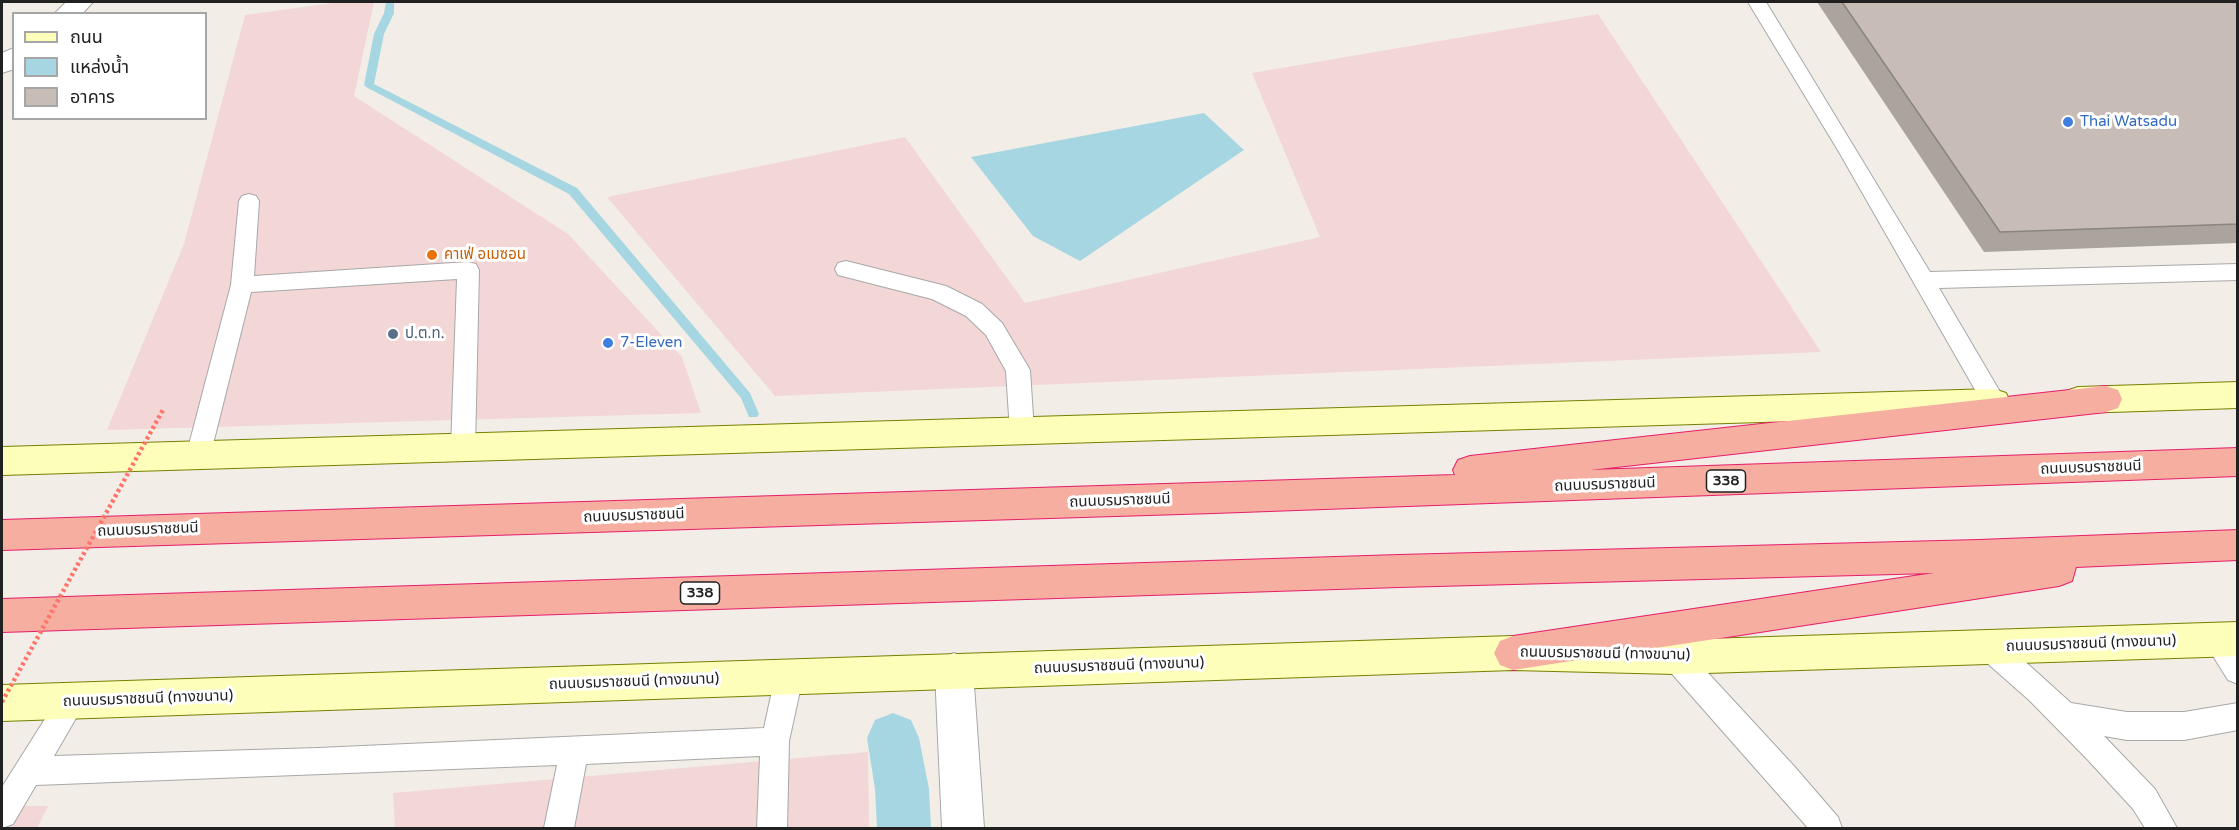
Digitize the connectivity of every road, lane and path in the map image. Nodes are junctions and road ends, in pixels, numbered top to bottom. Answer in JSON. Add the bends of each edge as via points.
{"nodes":[{"id":1,"x":81,"y":2,"type":"edge"},
{"id":2,"x":1757,"y":2,"type":"edge"},
{"id":3,"x":68,"y":12,"type":"edge"},
{"id":4,"x":249,"y":201,"type":"dead end"},
{"id":5,"x":846,"y":269,"type":"dead end"},
{"id":6,"x":2238,"y":272,"type":"edge"},
{"id":7,"x":1924,"y":280,"type":"junction"},
{"id":8,"x":242,"y":285,"type":"junction"},
{"id":9,"x":2238,"y":395,"type":"edge"},
{"id":10,"x":2106,"y":399,"type":"junction"},
{"id":11,"x":1994,"y":402,"type":"junction"},
{"id":12,"x":164,"y":408,"type":"dead end"},
{"id":13,"x":1022,"y":431,"type":"junction"},
{"id":14,"x":463,"y":448,"type":"junction"},
{"id":15,"x":198,"y":456,"type":"junction"},
{"id":16,"x":2,"y":461,"type":"edge"},
{"id":17,"x":2238,"y":462,"type":"edge"},
{"id":18,"x":1214,"y":498,"type":"junction"},
{"id":19,"x":2,"y":535,"type":"edge"},
{"id":20,"x":2234,"y":545,"type":"edge"},
{"id":21,"x":2,"y":616,"type":"edge"},
{"id":22,"x":2227,"y":640,"type":"edge"},
{"id":23,"x":1989,"y":647,"type":"junction"},
{"id":24,"x":1513,"y":653,"type":"junction"},
{"id":25,"x":1675,"y":657,"type":"junction"},
{"id":26,"x":954,"y":671,"type":"junction"},
{"id":27,"x":2238,"y":671,"type":"edge"},
{"id":28,"x":789,"y":677,"type":"junction"},
{"id":29,"x":72,"y":701,"type":"junction"},
{"id":30,"x":2,"y":703,"type":"edge"},
{"id":31,"x":2065,"y":716,"type":"junction"},
{"id":32,"x":2238,"y":716,"type":"edge"},
{"id":33,"x":775,"y":741,"type":"junction"},
{"id":34,"x":574,"y":750,"type":"junction"},
{"id":35,"x":27,"y":771,"type":"junction"},
{"id":36,"x":4,"y":804,"type":"edge"},
{"id":37,"x":559,"y":828,"type":"edge"},
{"id":38,"x":772,"y":828,"type":"edge"},
{"id":39,"x":963,"y":828,"type":"edge"},
{"id":40,"x":1827,"y":828,"type":"edge"},
{"id":41,"x":2162,"y":828,"type":"edge"}],
"edges":[{"from":1,"to":3,"type":"street"},
{"from":2,"to":7,"type":"lane"},
{"from":4,"to":8,"type":"lane"},
{"from":5,"to":13,"type":"lane","via":[[938,292],[974,310],[994,329],[1018,370]]},
{"from":6,"to":7,"type":"lane"},
{"from":7,"to":11,"type":"lane"},
{"from":8,"to":14,"type":"lane","via":[[468,270]]},
{"from":8,"to":15,"type":"lane"},
{"from":9,"to":10,"type":"main road"},
{"from":10,"to":11,"type":"main road"},
{"from":10,"to":18,"type":"highway"},
{"from":11,"to":13,"type":"main road"},
{"from":12,"to":30,"type":"path","bridge":true},
{"from":13,"to":14,"type":"main road"},
{"from":14,"to":15,"type":"main road"},
{"from":15,"to":16,"type":"main road"},
{"from":17,"to":18,"type":"highway","name":"ถนนบรมราชชนนี","number":"338"},
{"from":18,"to":19,"type":"highway","name":"ถนนบรมราชชนนี","number":"338"},
{"from":20,"to":21,"type":"highway","number":"338"},
{"from":20,"to":24,"type":"highway"},
{"from":22,"to":23,"type":"main road","name":"ถนนบรมราชชนนี (ทางขนาน)"},
{"from":22,"to":27,"type":"lane"},
{"from":23,"to":25,"type":"main road","name":"ถนนบรมราชชนนี (ทางขนาน)"},
{"from":23,"to":31,"type":"lane"},
{"from":24,"to":25,"type":"main road","name":"ถนนบรมราชชนนี (ทางขนาน)"},
{"from":24,"to":26,"type":"main road","name":"ถนนบรมราชชนนี (ทางขนาน)"},
{"from":25,"to":40,"type":"lane"},
{"from":26,"to":28,"type":"main road","name":"ถนนบรมราชชนนี (ทางขนาน)"},
{"from":26,"to":39,"type":"street"},
{"from":28,"to":29,"type":"main road","name":"ถนนบรมราชชนนี (ทางขนาน)"},
{"from":28,"to":33,"type":"lane"},
{"from":29,"to":30,"type":"main road","name":"ถนนบรมราชชนนี (ทางขนาน)"},
{"from":29,"to":35,"type":"lane"},
{"from":31,"to":32,"type":"lane","via":[[2127,726],[2184,726]]},
{"from":31,"to":41,"type":"lane","via":[[2144,800]]},
{"from":33,"to":34,"type":"lane"},
{"from":33,"to":38,"type":"lane"},
{"from":34,"to":35,"type":"lane"},
{"from":34,"to":37,"type":"lane"},
{"from":35,"to":36,"type":"lane"}]}
